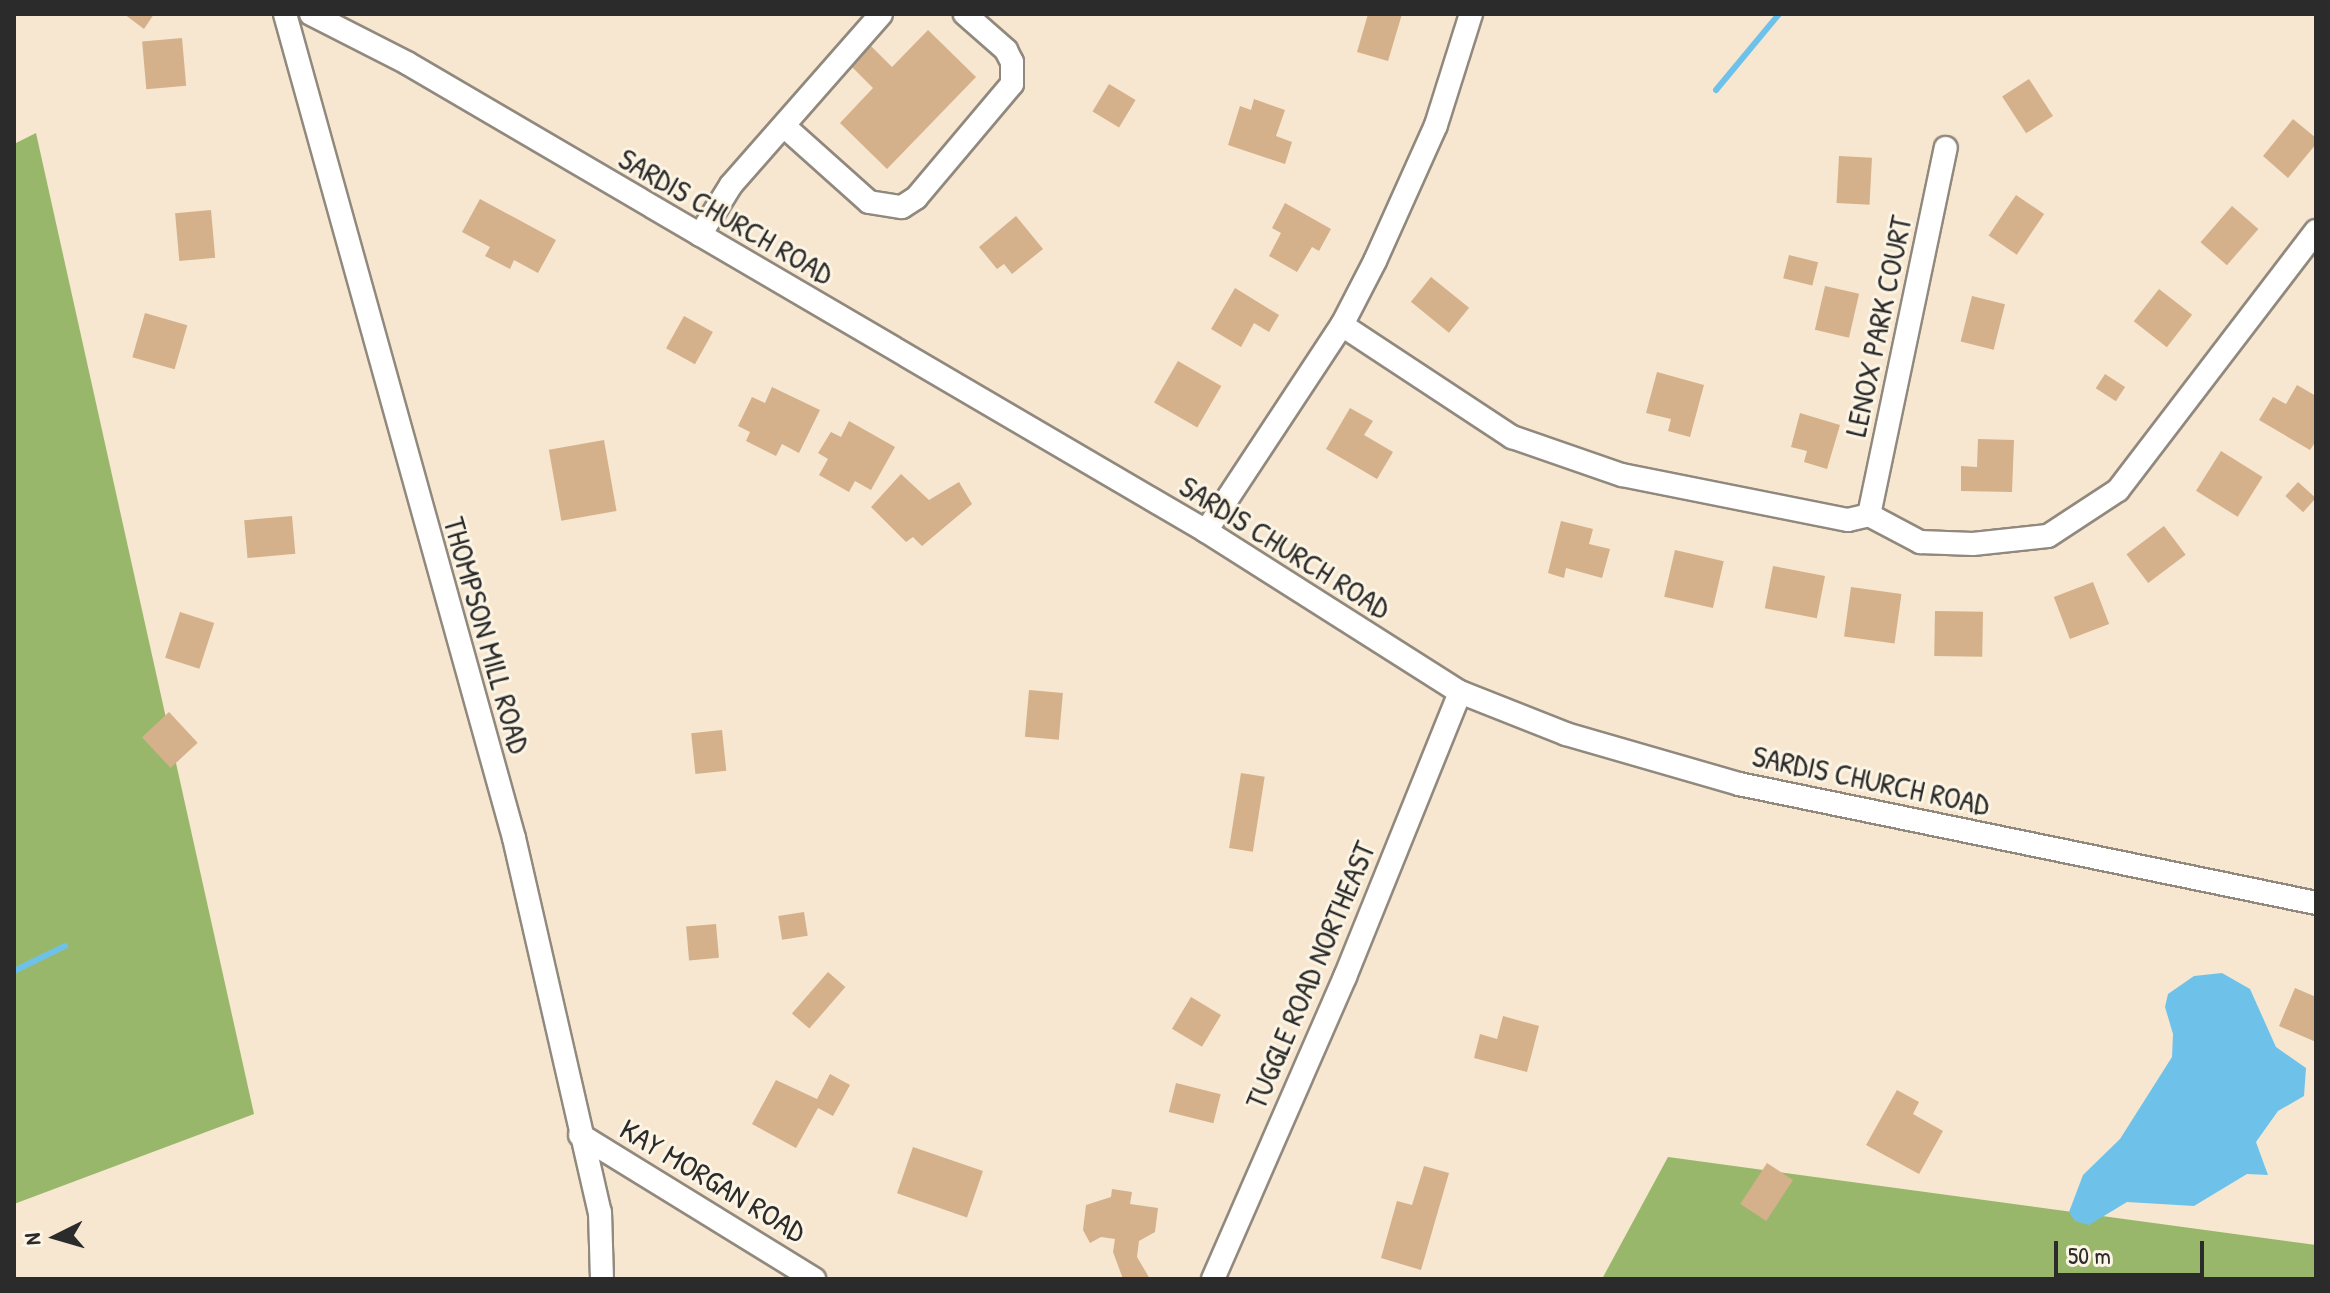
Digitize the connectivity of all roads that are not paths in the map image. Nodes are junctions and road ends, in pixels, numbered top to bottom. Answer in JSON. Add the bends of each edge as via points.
{"nodes":[{"id":1,"x":285,"y":14,"type":"edge"},
{"id":2,"x":311,"y":14,"type":"edge"},
{"id":3,"x":881,"y":14,"type":"edge"},
{"id":4,"x":965,"y":14,"type":"edge"},
{"id":5,"x":1471,"y":14,"type":"edge"},
{"id":6,"x":784,"y":126,"type":"junction"},
{"id":7,"x":1946,"y":148,"type":"dead end"},
{"id":8,"x":2316,"y":231,"type":"edge"},
{"id":9,"x":700,"y":235,"type":"junction"},
{"id":10,"x":1342,"y":325,"type":"junction"},
{"id":11,"x":1869,"y":515,"type":"junction"},
{"id":12,"x":1206,"y":531,"type":"junction"},
{"id":13,"x":1460,"y":692,"type":"junction"},
{"id":14,"x":2316,"y":903,"type":"edge"},
{"id":15,"x":580,"y":1135,"type":"junction"},
{"id":16,"x":602,"y":1279,"type":"edge"},
{"id":17,"x":814,"y":1279,"type":"edge"},
{"id":18,"x":1213,"y":1279,"type":"edge"}],
"edges":[{"from":1,"to":15,"type":"street","name":"THOMPSON MILL ROAD","via":[[514,838]]},
{"from":2,"to":9,"type":"street","name":"SARDIS CHURCH ROAD","via":[[407,63]]},
{"from":3,"to":6,"type":"street"},
{"from":4,"to":6,"type":"street","via":[[1006,50],[1012,84],[909,203],[893,209],[869,202]]},
{"from":5,"to":10,"type":"street","via":[[1436,125]]},
{"from":6,"to":9,"type":"street","via":[[731,185]]},
{"from":7,"to":11,"type":"street","name":"LENOX PARK COURT"},
{"from":8,"to":11,"type":"street","via":[[2118,490],[2048,536],[1973,544],[1920,542]]},
{"from":9,"to":12,"type":"street","name":"SARDIS CHURCH ROAD"},
{"from":10,"to":11,"type":"street","via":[[1512,437],[1622,475],[1848,520]]},
{"from":10,"to":12,"type":"street"},
{"from":12,"to":13,"type":"street","name":"SARDIS CHURCH ROAD"},
{"from":13,"to":14,"type":"street","name":"SARDIS CHURCH ROAD","via":[[1566,734],[1739,784]]},
{"from":13,"to":18,"type":"street","name":"TUGGLE ROAD NORTHEAST","via":[[1345,977]]},
{"from":15,"to":16,"type":"street","name":"THOMPSON MILL ROAD","via":[[600,1212]]},
{"from":15,"to":17,"type":"street","name":"KAY MORGAN ROAD"}]}
